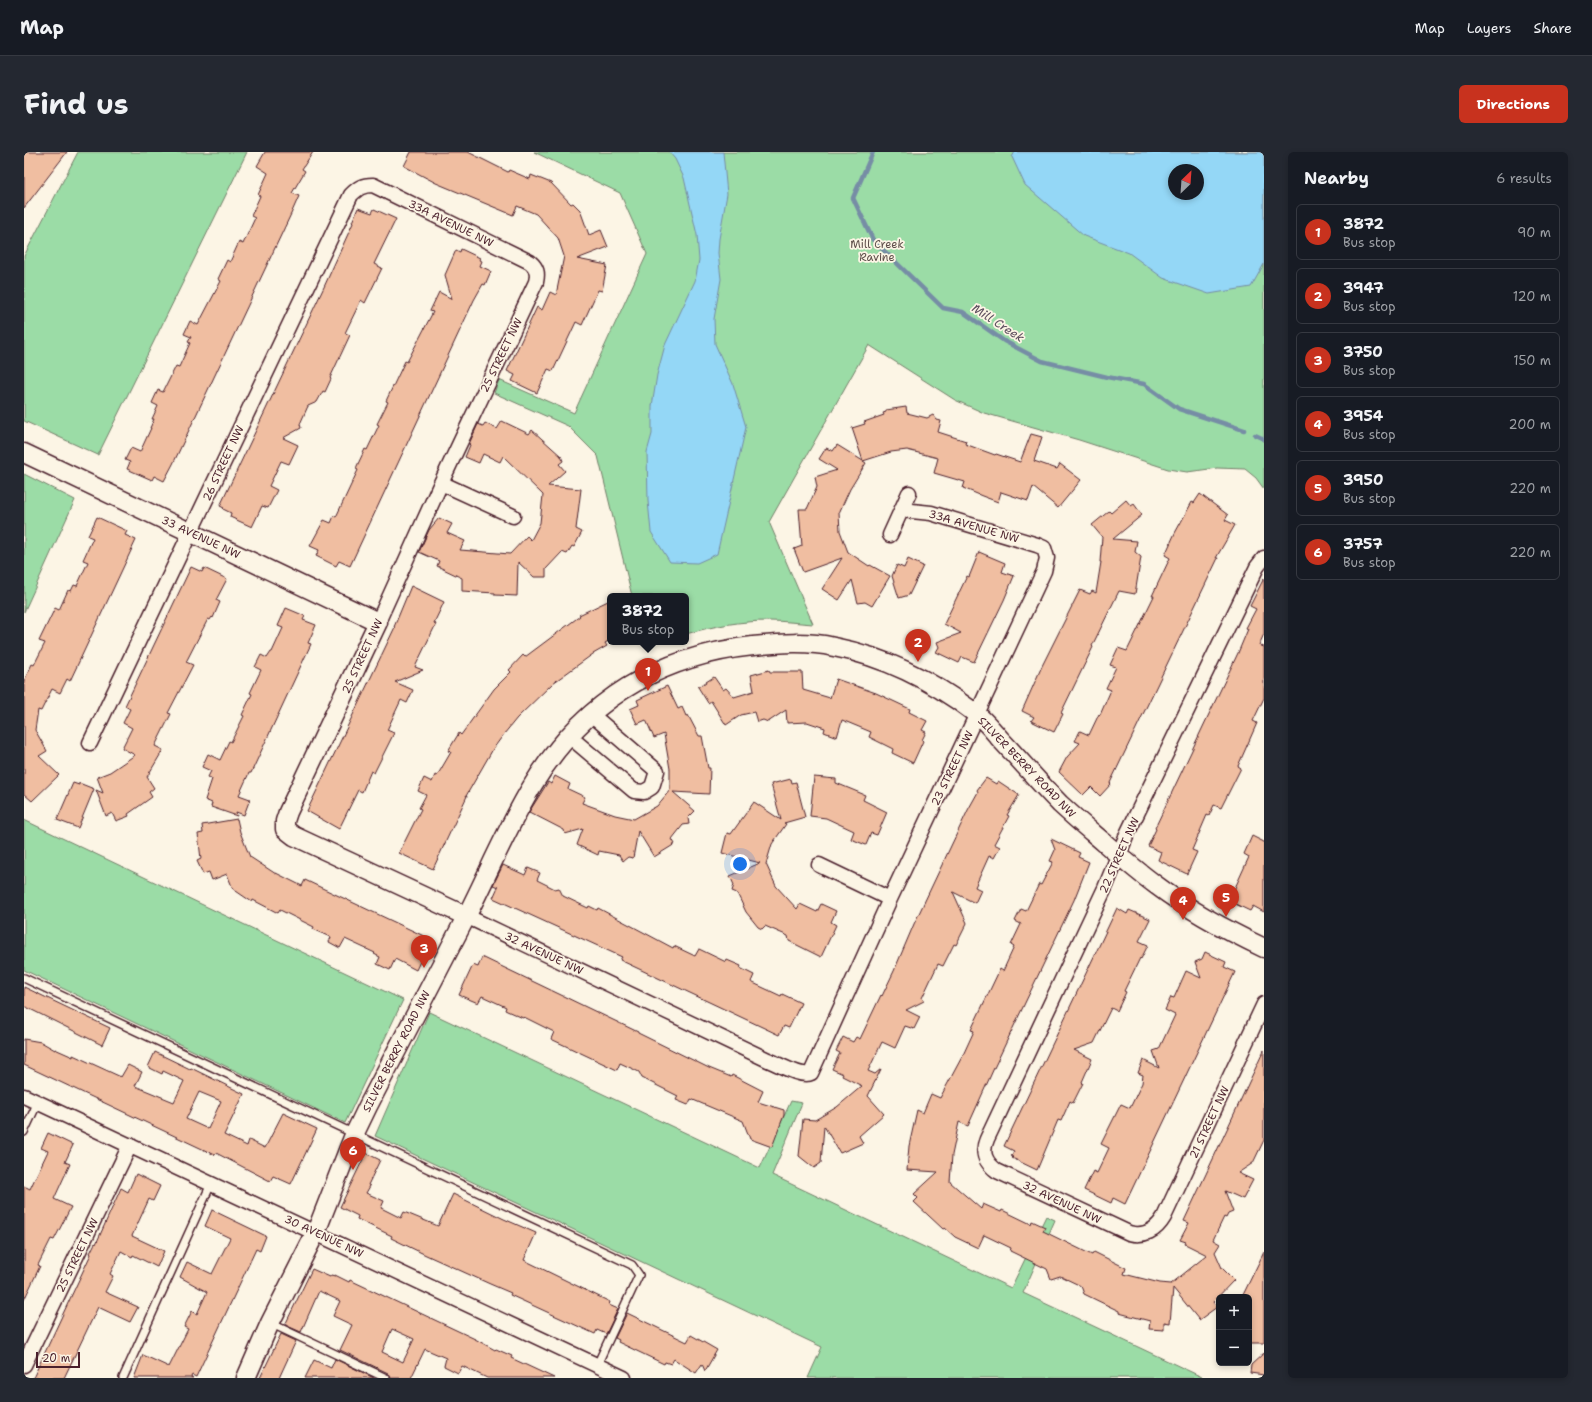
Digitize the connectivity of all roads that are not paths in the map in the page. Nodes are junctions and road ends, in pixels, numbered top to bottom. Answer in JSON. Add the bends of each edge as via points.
{"nodes":[{"id":1,"x":360,"y":186,"type":"joint"},
{"id":2,"x":537,"y":270,"type":"joint"},
{"id":3,"x":24,"y":453,"type":"edge"},
{"id":4,"x":441,"y":483,"type":"junction"},
{"id":5,"x":910,"y":493,"type":"dead end"},
{"id":6,"x":902,"y":510,"type":"junction"},
{"id":7,"x":512,"y":516,"type":"dead end"},
{"id":8,"x":190,"y":532,"type":"junction"},
{"id":9,"x":890,"y":535,"type":"dead end"},
{"id":10,"x":1044,"y":548,"type":"joint"},
{"id":11,"x":1264,"y":558,"type":"edge"},
{"id":12,"x":378,"y":622,"type":"junction"},
{"id":13,"x":591,"y":714,"type":"junction"},
{"id":14,"x":978,"y":714,"type":"junction"},
{"id":15,"x":568,"y":736,"type":"junction"},
{"id":16,"x":90,"y":743,"type":"dead end"},
{"id":17,"x":285,"y":829,"type":"joint"},
{"id":18,"x":1118,"y":856,"type":"junction"},
{"id":19,"x":819,"y":865,"type":"dead end"},
{"id":20,"x":890,"y":899,"type":"junction"},
{"id":21,"x":466,"y":916,"type":"junction"},
{"id":22,"x":1264,"y":948,"type":"edge"},
{"id":23,"x":24,"y":978,"type":"edge"},
{"id":24,"x":1264,"y":1004,"type":"edge"},
{"id":25,"x":806,"y":1074,"type":"joint"},
{"id":26,"x":24,"y":1096,"type":"edge"},
{"id":27,"x":38,"y":1102,"type":"junction"},
{"id":28,"x":24,"y":1132,"type":"edge"},
{"id":29,"x":354,"y":1135,"type":"junction"},
{"id":30,"x":130,"y":1145,"type":"junction"},
{"id":31,"x":984,"y":1156,"type":"joint"},
{"id":32,"x":211,"y":1184,"type":"junction"},
{"id":33,"x":316,"y":1232,"type":"junction"},
{"id":34,"x":1147,"y":1233,"type":"joint"},
{"id":35,"x":270,"y":1323,"type":"junction"},
{"id":36,"x":24,"y":1365,"type":"edge"},
{"id":37,"x":597,"y":1365,"type":"junction"},
{"id":38,"x":123,"y":1378,"type":"edge"},
{"id":39,"x":246,"y":1378,"type":"edge"},
{"id":40,"x":386,"y":1378,"type":"edge"},
{"id":41,"x":624,"y":1378,"type":"edge"}],
"edges":[{"from":1,"to":2,"type":"street","name":"33A AVENUE NW","via":[[373,185],[530,262]]},
{"from":1,"to":8,"type":"street","name":"26 STREET NW","via":[[351,195]]},
{"from":2,"to":4,"type":"street","name":"25 STREET NW","via":[[536,282]]},
{"from":3,"to":8,"type":"street","name":"33 AVENUE NW"},
{"from":4,"to":7,"type":"street"},
{"from":4,"to":12,"type":"street","name":"25 STREET NW"},
{"from":5,"to":6,"type":"street"},
{"from":6,"to":9,"type":"street"},
{"from":6,"to":10,"type":"street","name":"33A AVENUE NW","via":[[931,513]]},
{"from":8,"to":12,"type":"street","name":"33 AVENUE NW"},
{"from":8,"to":16,"type":"street","name":"26 STREET NW"},
{"from":10,"to":14,"type":"street","name":"23 STREET NW","via":[[1047,558],[1044,571]]},
{"from":11,"to":18,"type":"street","name":"22 STREET NW","via":[[1256,567]]},
{"from":12,"to":17,"type":"street","name":"25 STREET NW","via":[[288,812],[284,821]]},
{"from":13,"to":14,"type":"street","name":"SILVER BERRY ROAD NW","via":[[636,680],[694,656],[787,642],[834,646],[880,660],[913,674]]},
{"from":13,"to":15,"type":"street","name":"SILVER BERRY ROAD NW"},
{"from":13,"to":15,"type":"street","via":[[656,771],[652,787],[644,792],[634,791]]},
{"from":14,"to":18,"type":"street","name":"SILVER BERRY ROAD NW","via":[[1061,804]]},
{"from":14,"to":20,"type":"street","name":"23 STREET NW"},
{"from":15,"to":21,"type":"street","name":"SILVER BERRY ROAD NW","via":[[535,780],[514,817]]},
{"from":17,"to":21,"type":"street","name":"32 AVENUE NW","via":[[294,836]]},
{"from":18,"to":22,"type":"street","name":"SILVER BERRY ROAD NW","via":[[1179,901],[1220,926]]},
{"from":18,"to":31,"type":"street","name":"22 STREET NW","via":[[987,1138]]},
{"from":19,"to":20,"type":"street"},
{"from":20,"to":25,"type":"street","name":"23 STREET NW","via":[[814,1069]]},
{"from":21,"to":25,"type":"street","name":"32 AVENUE NW","via":[[768,1060]]},
{"from":21,"to":29,"type":"street","name":"SILVER BERRY ROAD NW"},
{"from":23,"to":29,"type":"lane"},
{"from":24,"to":34,"type":"street","name":"21 STREET NW","via":[[1164,1217],[1157,1227]]},
{"from":26,"to":27,"type":"street","name":"30 AVENUE NW"},
{"from":27,"to":28,"type":"lane"},
{"from":27,"to":30,"type":"street","name":"30 AVENUE NW"},
{"from":29,"to":33,"type":"street","name":"SILVER BERRY ROAD NW"},
{"from":29,"to":37,"type":"lane","via":[[632,1265],[639,1275]]},
{"from":30,"to":32,"type":"street","name":"30 AVENUE NW"},
{"from":30,"to":36,"type":"street","name":"25 STREET NW"},
{"from":31,"to":34,"type":"street","name":"32 AVENUE NW","via":[[990,1166],[997,1171],[1054,1198],[1129,1233]]},
{"from":32,"to":33,"type":"street","name":"30 AVENUE NW"},
{"from":32,"to":38,"type":"lane"},
{"from":33,"to":35,"type":"street","name":"SILVER BERRY ROAD NW"},
{"from":33,"to":37,"type":"street","name":"30 AVENUE NW"},
{"from":35,"to":39,"type":"street","name":"SILVER BERRY ROAD NW"},
{"from":35,"to":40,"type":"lane"},
{"from":37,"to":41,"type":"street","name":"30 AVENUE NW"}]}
